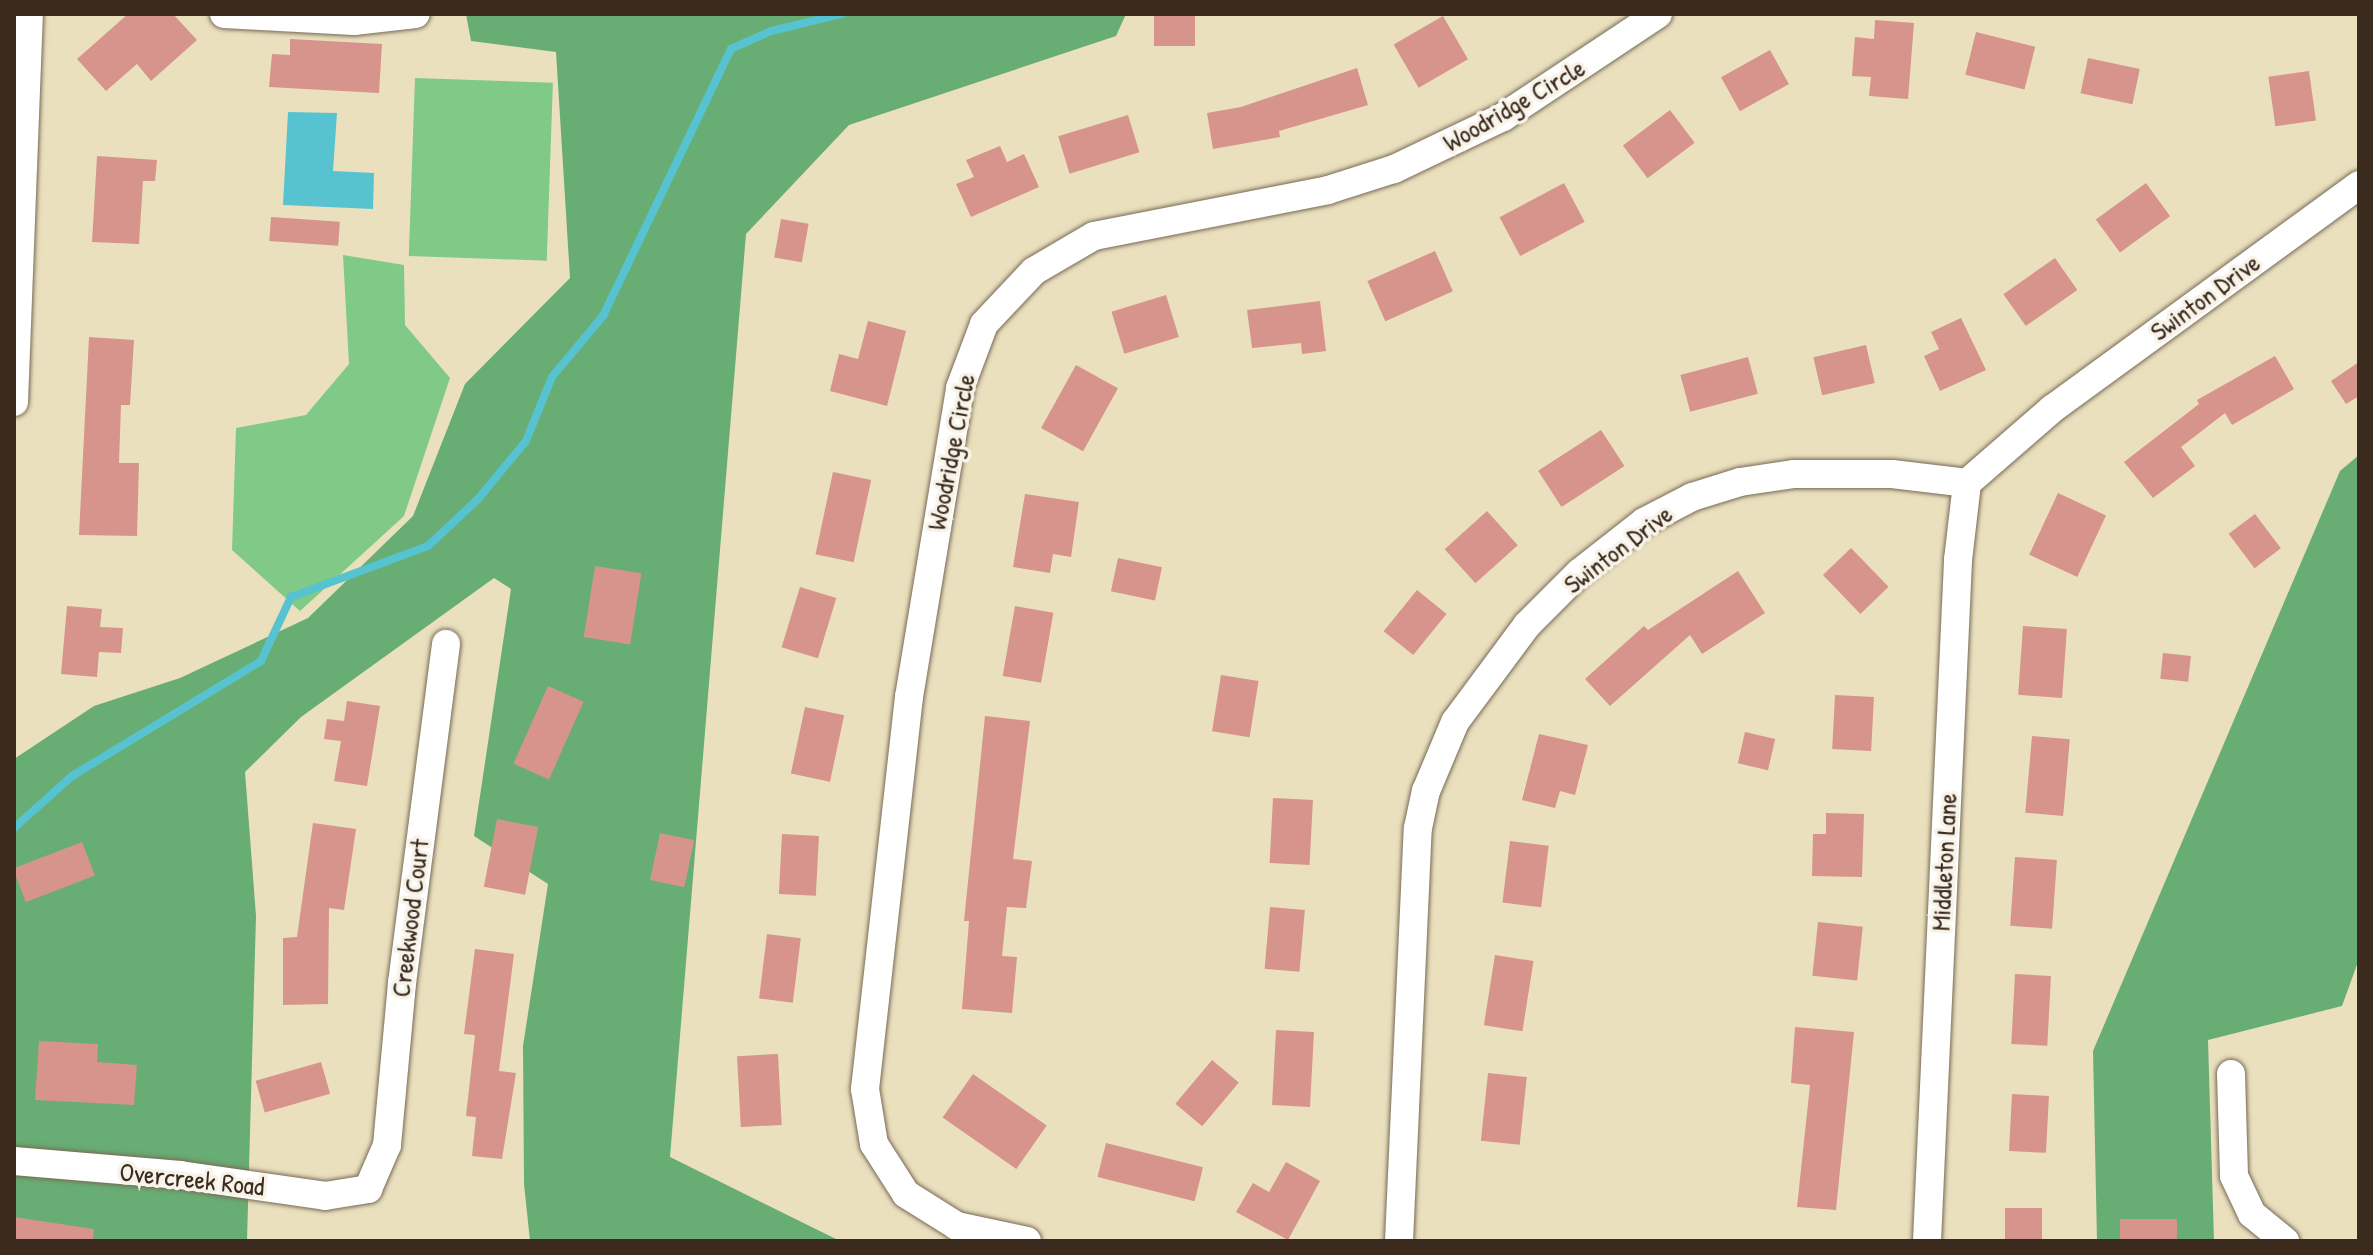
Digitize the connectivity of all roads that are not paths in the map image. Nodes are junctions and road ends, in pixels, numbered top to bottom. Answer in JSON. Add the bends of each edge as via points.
{"nodes":[{"id":1,"x":29,"y":14,"type":"edge"},
{"id":2,"x":224,"y":14,"type":"edge"},
{"id":3,"x":416,"y":14,"type":"edge"},
{"id":4,"x":1658,"y":14,"type":"edge"},
{"id":5,"x":2359,"y":185,"type":"edge"},
{"id":6,"x":16,"y":345,"type":"edge"},
{"id":7,"x":14,"y":402,"type":"edge"},
{"id":8,"x":1967,"y":483,"type":"junction"},
{"id":9,"x":446,"y":644,"type":"dead end"},
{"id":10,"x":2231,"y":1074,"type":"dead end"},
{"id":11,"x":14,"y":1161,"type":"edge"},
{"id":12,"x":368,"y":1189,"type":"joint"},
{"id":13,"x":1027,"y":1241,"type":"edge"},
{"id":14,"x":1399,"y":1241,"type":"edge"},
{"id":15,"x":1927,"y":1241,"type":"edge"},
{"id":16,"x":2285,"y":1241,"type":"edge"}],
"edges":[{"from":1,"to":6,"type":"street"},
{"from":2,"to":3,"type":"street","via":[[354,21]]},
{"from":4,"to":13,"type":"street","name":"Woodridge Circle","via":[[1503,117],[1394,169],[1328,190],[1094,236],[1034,271],[984,324],[960,388],[909,697],[865,1089],[874,1144],[906,1194],[957,1226]]},
{"from":5,"to":8,"type":"street","name":"Swinton Drive","via":[[2052,409]]},
{"from":6,"to":7,"type":"street"},
{"from":8,"to":14,"type":"street","name":"Swinton Drive","via":[[1892,474],[1794,474],[1740,482],[1692,497],[1644,522],[1579,573],[1527,625],[1477,687],[1439,754],[1418,828]]},
{"from":8,"to":15,"type":"street","name":"Middleton Lane","via":[[1958,560]]},
{"from":9,"to":12,"type":"street","name":"Creekwood Court","via":[[402,983],[387,1145]]},
{"from":10,"to":16,"type":"street","via":[[2234,1176],[2252,1214]]},
{"from":11,"to":12,"type":"street","name":"Overcreek Road","via":[[194,1177],[325,1196]]}]}
